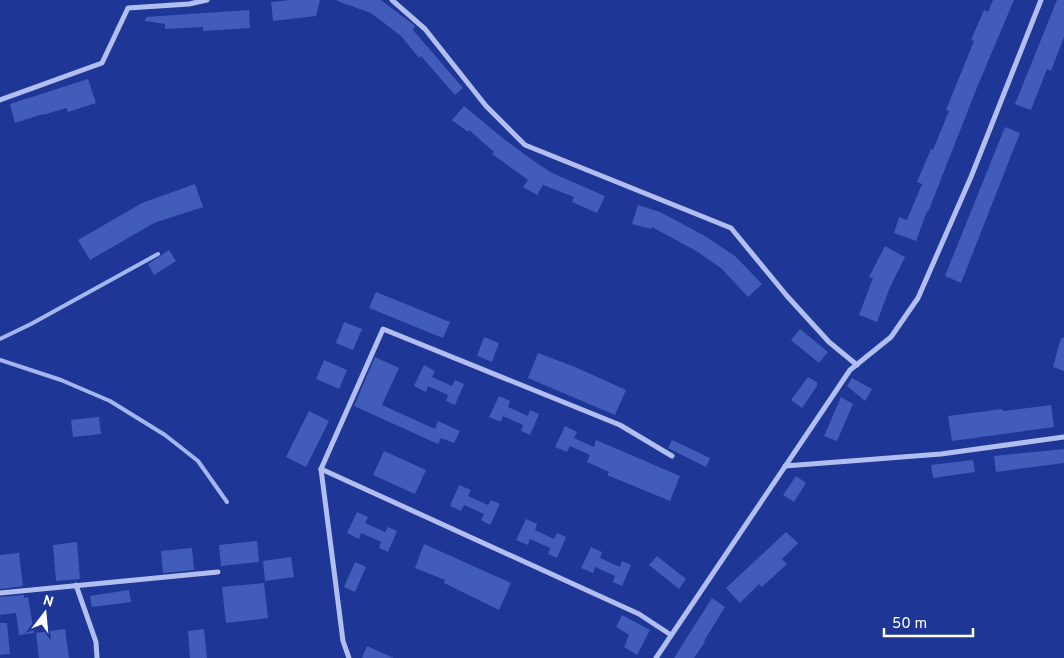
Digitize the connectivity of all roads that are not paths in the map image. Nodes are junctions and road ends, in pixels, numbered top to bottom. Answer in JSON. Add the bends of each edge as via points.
{"nodes":[{"id":1,"x":207,"y":0,"type":"edge"},
{"id":2,"x":392,"y":0,"type":"edge"},
{"id":3,"x":1041,"y":0,"type":"edge"},
{"id":4,"x":0,"y":100,"type":"edge"},
{"id":5,"x":857,"y":365,"type":"junction"},
{"id":6,"x":1064,"y":436,"type":"edge"},
{"id":7,"x":672,"y":456,"type":"dead end"},
{"id":8,"x":784,"y":466,"type":"junction"},
{"id":9,"x":321,"y":469,"type":"junction"},
{"id":10,"x":218,"y":572,"type":"dead end"},
{"id":11,"x":76,"y":585,"type":"junction"},
{"id":12,"x":0,"y":593,"type":"edge"},
{"id":13,"x":671,"y":635,"type":"junction"},
{"id":14,"x":97,"y":658,"type":"edge"},
{"id":15,"x":349,"y":658,"type":"edge"},
{"id":16,"x":656,"y":658,"type":"edge"}],
"edges":[{"from":1,"to":4,"type":"street","via":[[128,8],[102,63]]},
{"from":2,"to":5,"type":"street","via":[[425,29],[486,106],[525,145],[731,228],[829,342]]},
{"from":3,"to":5,"type":"street","via":[[971,177],[918,298],[891,337]]},
{"from":5,"to":8,"type":"street","via":[[850,370]]},
{"from":6,"to":8,"type":"street","via":[[941,454]]},
{"from":7,"to":9,"type":"street","via":[[620,426],[383,329]]},
{"from":8,"to":13,"type":"street"},
{"from":9,"to":13,"type":"street","via":[[639,614]]},
{"from":9,"to":15,"type":"street","via":[[343,641]]},
{"from":10,"to":11,"type":"street"},
{"from":11,"to":12,"type":"street"},
{"from":11,"to":14,"type":"street","via":[[96,642]]},
{"from":13,"to":16,"type":"street"}]}
